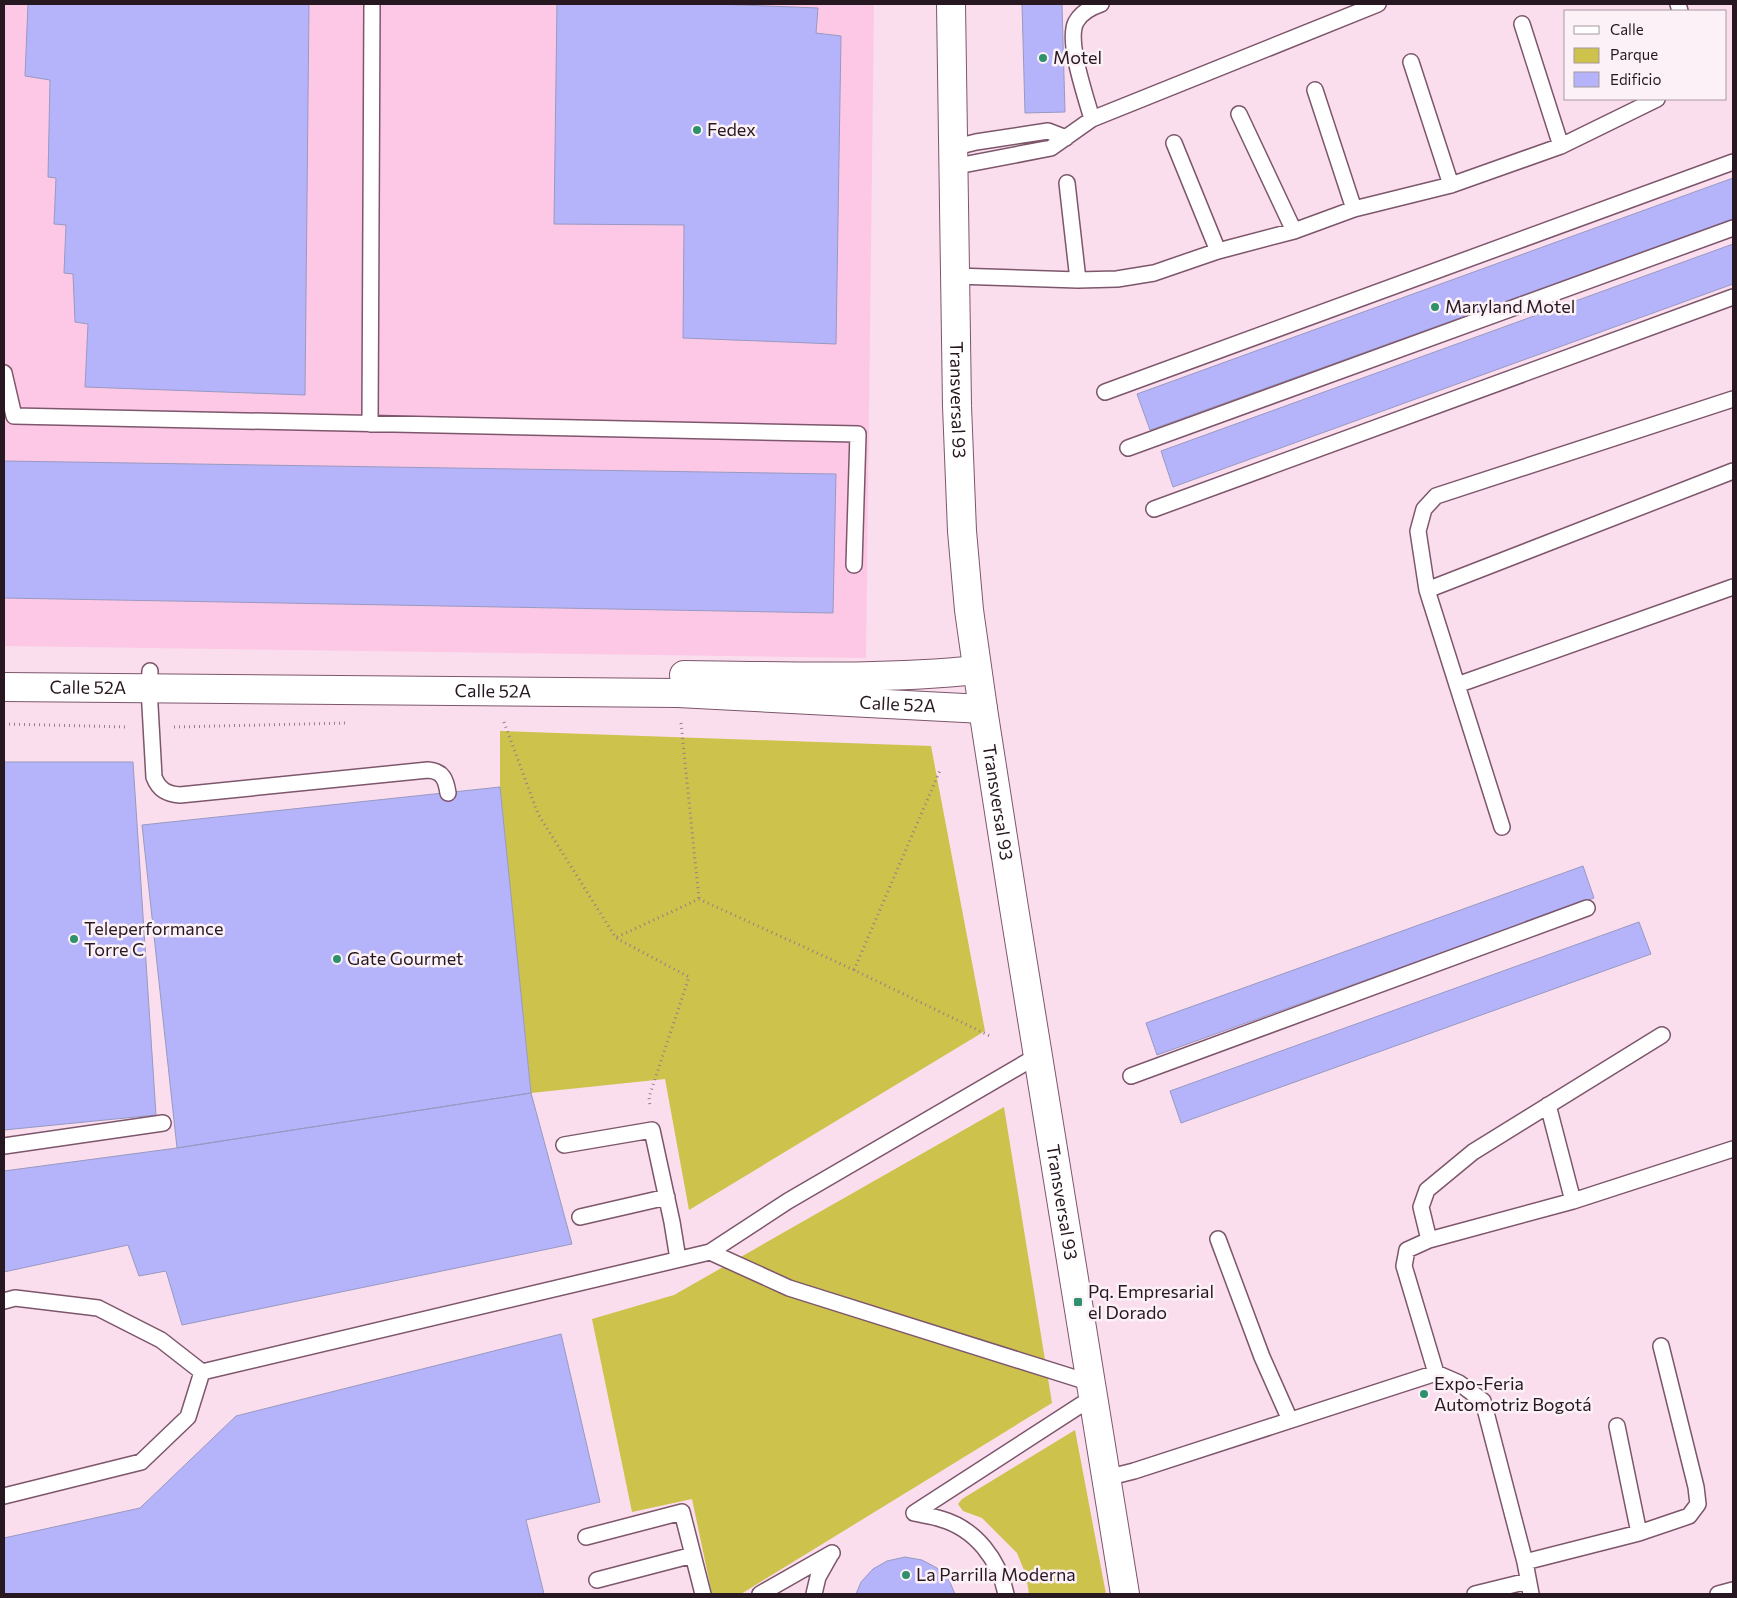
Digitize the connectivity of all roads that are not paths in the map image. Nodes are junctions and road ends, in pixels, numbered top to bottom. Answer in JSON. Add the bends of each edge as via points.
{"nodes":[{"id":1,"x":372,"y":4,"type":"edge"},
{"id":2,"x":950,"y":4,"type":"edge"},
{"id":3,"x":1101,"y":4,"type":"edge"},
{"id":4,"x":1378,"y":4,"type":"edge"},
{"id":5,"x":1522,"y":24,"type":"dead end"},
{"id":6,"x":1410,"y":62,"type":"dead end"},
{"id":7,"x":1314,"y":90,"type":"dead end"},
{"id":8,"x":1655,"y":100,"type":"edge"},
{"id":9,"x":1239,"y":114,"type":"dead end"},
{"id":10,"x":1092,"y":119,"type":"junction"},
{"id":11,"x":1066,"y":138,"type":"junction"},
{"id":12,"x":1174,"y":143,"type":"dead end"},
{"id":13,"x":1561,"y":146,"type":"junction"},
{"id":14,"x":952,"y":157,"type":"junction"},
{"id":15,"x":1733,"y":162,"type":"edge"},
{"id":16,"x":1067,"y":182,"type":"dead end"},
{"id":17,"x":1451,"y":185,"type":"junction"},
{"id":18,"x":1354,"y":209,"type":"junction"},
{"id":19,"x":1733,"y":228,"type":"edge"},
{"id":20,"x":1294,"y":231,"type":"junction"},
{"id":21,"x":1218,"y":251,"type":"junction"},
{"id":22,"x":955,"y":276,"type":"junction"},
{"id":23,"x":1078,"y":280,"type":"junction"},
{"id":24,"x":1733,"y":298,"type":"edge"},
{"id":25,"x":4,"y":373,"type":"edge"},
{"id":26,"x":1105,"y":392,"type":"dead end"},
{"id":27,"x":1733,"y":399,"type":"edge"},
{"id":28,"x":9,"y":416,"type":"edge"},
{"id":29,"x":370,"y":424,"type":"junction"},
{"id":30,"x":1128,"y":448,"type":"dead end"},
{"id":31,"x":1733,"y":471,"type":"edge"},
{"id":32,"x":1154,"y":509,"type":"dead end"},
{"id":33,"x":854,"y":565,"type":"dead end"},
{"id":34,"x":1733,"y":587,"type":"edge"},
{"id":35,"x":1427,"y":590,"type":"junction"},
{"id":36,"x":4,"y":669,"type":"edge"},
{"id":37,"x":977,"y":670,"type":"junction"},
{"id":38,"x":150,"y":680,"type":"junction"},
{"id":39,"x":1457,"y":685,"type":"junction"},
{"id":40,"x":4,"y":687,"type":"edge"},
{"id":41,"x":982,"y":709,"type":"junction"},
{"id":42,"x":448,"y":793,"type":"dead end"},
{"id":43,"x":1502,"y":827,"type":"dead end"},
{"id":44,"x":1587,"y":908,"type":"dead end"},
{"id":45,"x":1662,"y":1035,"type":"dead end"},
{"id":46,"x":1038,"y":1056,"type":"junction"},
{"id":47,"x":1131,"y":1076,"type":"dead end"},
{"id":48,"x":1548,"y":1105,"type":"junction"},
{"id":49,"x":163,"y":1123,"type":"dead end"},
{"id":50,"x":564,"y":1145,"type":"dead end"},
{"id":51,"x":4,"y":1146,"type":"edge"},
{"id":52,"x":1733,"y":1149,"type":"edge"},
{"id":53,"x":667,"y":1197,"type":"junction"},
{"id":54,"x":1573,"y":1201,"type":"junction"},
{"id":55,"x":580,"y":1217,"type":"dead end"},
{"id":56,"x":1218,"y":1239,"type":"dead end"},
{"id":57,"x":1429,"y":1240,"type":"junction"},
{"id":58,"x":710,"y":1252,"type":"junction"},
{"id":59,"x":678,"y":1259,"type":"junction"},
{"id":60,"x":4,"y":1301,"type":"edge"},
{"id":61,"x":1661,"y":1346,"type":"dead end"},
{"id":62,"x":202,"y":1372,"type":"junction"},
{"id":63,"x":1436,"y":1373,"type":"junction"},
{"id":64,"x":1092,"y":1390,"type":"junction"},
{"id":65,"x":1290,"y":1420,"type":"junction"},
{"id":66,"x":1617,"y":1426,"type":"dead end"},
{"id":67,"x":1106,"y":1478,"type":"junction"},
{"id":68,"x":4,"y":1496,"type":"edge"},
{"id":69,"x":1639,"y":1533,"type":"junction"},
{"id":70,"x":586,"y":1537,"type":"dead end"},
{"id":71,"x":693,"y":1555,"type":"junction"},
{"id":72,"x":1525,"y":1562,"type":"junction"},
{"id":73,"x":598,"y":1580,"type":"dead end"},
{"id":74,"x":1529,"y":1587,"type":"edge"},
{"id":75,"x":1733,"y":1590,"type":"edge"},
{"id":76,"x":703,"y":1594,"type":"edge"},
{"id":77,"x":760,"y":1594,"type":"edge"},
{"id":78,"x":814,"y":1594,"type":"edge"},
{"id":79,"x":1006,"y":1594,"type":"edge"},
{"id":80,"x":1125,"y":1594,"type":"edge"},
{"id":81,"x":1475,"y":1594,"type":"edge"},
{"id":82,"x":1718,"y":1594,"type":"edge"}],
"edges":[{"from":1,"to":29,"type":"lane"},
{"from":2,"to":14,"type":"street","name":"Transversal 93"},
{"from":3,"to":10,"type":"lane","via":[[1080,17],[1074,31],[1073,48]]},
{"from":4,"to":10,"type":"lane"},
{"from":5,"to":13,"type":"lane"},
{"from":6,"to":17,"type":"lane"},
{"from":7,"to":18,"type":"lane"},
{"from":8,"to":13,"type":"lane"},
{"from":9,"to":20,"type":"lane"},
{"from":10,"to":11,"type":"lane"},
{"from":11,"to":14,"type":"lane","via":[[1051,148]]},
{"from":11,"to":14,"type":"lane","via":[[1048,132],[976,142]]},
{"from":12,"to":21,"type":"lane"},
{"from":13,"to":17,"type":"lane"},
{"from":14,"to":22,"type":"street","name":"Transversal 93"},
{"from":15,"to":26,"type":"lane"},
{"from":16,"to":23,"type":"lane"},
{"from":17,"to":18,"type":"lane"},
{"from":18,"to":20,"type":"lane"},
{"from":19,"to":30,"type":"lane"},
{"from":20,"to":21,"type":"lane"},
{"from":21,"to":23,"type":"lane","via":[[1154,273],[1117,279]]},
{"from":22,"to":23,"type":"lane"},
{"from":22,"to":37,"type":"street","name":"Transversal 93","via":[[962,531]]},
{"from":24,"to":32,"type":"lane"},
{"from":25,"to":28,"type":"lane"},
{"from":27,"to":35,"type":"lane","via":[[1436,496],[1424,509],[1418,531]]},
{"from":28,"to":29,"type":"lane"},
{"from":29,"to":33,"type":"lane","via":[[858,434]]},
{"from":31,"to":35,"type":"lane"},
{"from":34,"to":39,"type":"lane"},
{"from":35,"to":39,"type":"lane"},
{"from":36,"to":38,"type":"street","name":"Calle 52A"},
{"from":37,"to":38,"type":"street","name":"Calle 52A","via":[[931,675]]},
{"from":37,"to":41,"type":"street","name":"Transversal 93"},
{"from":38,"to":40,"type":"street","name":"Calle 52A"},
{"from":38,"to":41,"type":"street","name":"Calle 52A","via":[[499,692],[678,693]]},
{"from":38,"to":42,"type":"lane","via":[[154,777],[162,790],[170,794],[428,770],[443,776]]},
{"from":39,"to":43,"type":"lane"},
{"from":41,"to":46,"type":"street","name":"Transversal 93"},
{"from":44,"to":47,"type":"lane"},
{"from":45,"to":48,"type":"lane"},
{"from":46,"to":58,"type":"lane","via":[[788,1200]]},
{"from":46,"to":64,"type":"street","name":"Transversal 93"},
{"from":48,"to":54,"type":"lane"},
{"from":48,"to":57,"type":"lane","via":[[1473,1152],[1427,1190],[1421,1207]]},
{"from":49,"to":51,"type":"lane"},
{"from":50,"to":53,"type":"lane","via":[[652,1130]]},
{"from":52,"to":54,"type":"lane"},
{"from":53,"to":55,"type":"lane"},
{"from":53,"to":59,"type":"lane"},
{"from":54,"to":57,"type":"lane"},
{"from":56,"to":65,"type":"lane","via":[[1262,1357]]},
{"from":57,"to":63,"type":"lane","via":[[1408,1250],[1404,1266]]},
{"from":58,"to":59,"type":"lane"},
{"from":58,"to":64,"type":"lane","via":[[789,1288]]},
{"from":59,"to":62,"type":"lane"},
{"from":60,"to":62,"type":"lane","via":[[15,1298],[98,1308],[161,1340]]},
{"from":61,"to":69,"type":"lane","via":[[1698,1504],[1689,1516]]},
{"from":62,"to":68,"type":"lane","via":[[188,1417],[140,1462]]},
{"from":63,"to":65,"type":"lane"},
{"from":63,"to":72,"type":"lane","via":[[1459,1383],[1483,1401]]},
{"from":64,"to":67,"type":"street","name":"Transversal 93"},
{"from":64,"to":79,"type":"lane","via":[[914,1513],[942,1519],[968,1532],[988,1552],[1002,1577]]},
{"from":65,"to":67,"type":"lane"},
{"from":66,"to":69,"type":"lane"},
{"from":67,"to":80,"type":"street","name":"Transversal 93"},
{"from":69,"to":72,"type":"lane"},
{"from":70,"to":71,"type":"lane","via":[[682,1512]]},
{"from":71,"to":73,"type":"lane"},
{"from":71,"to":76,"type":"lane"},
{"from":72,"to":74,"type":"lane"},
{"from":74,"to":81,"type":"lane"},
{"from":75,"to":82,"type":"lane"},
{"from":77,"to":78,"type":"lane","via":[[832,1553],[818,1577]]}]}
